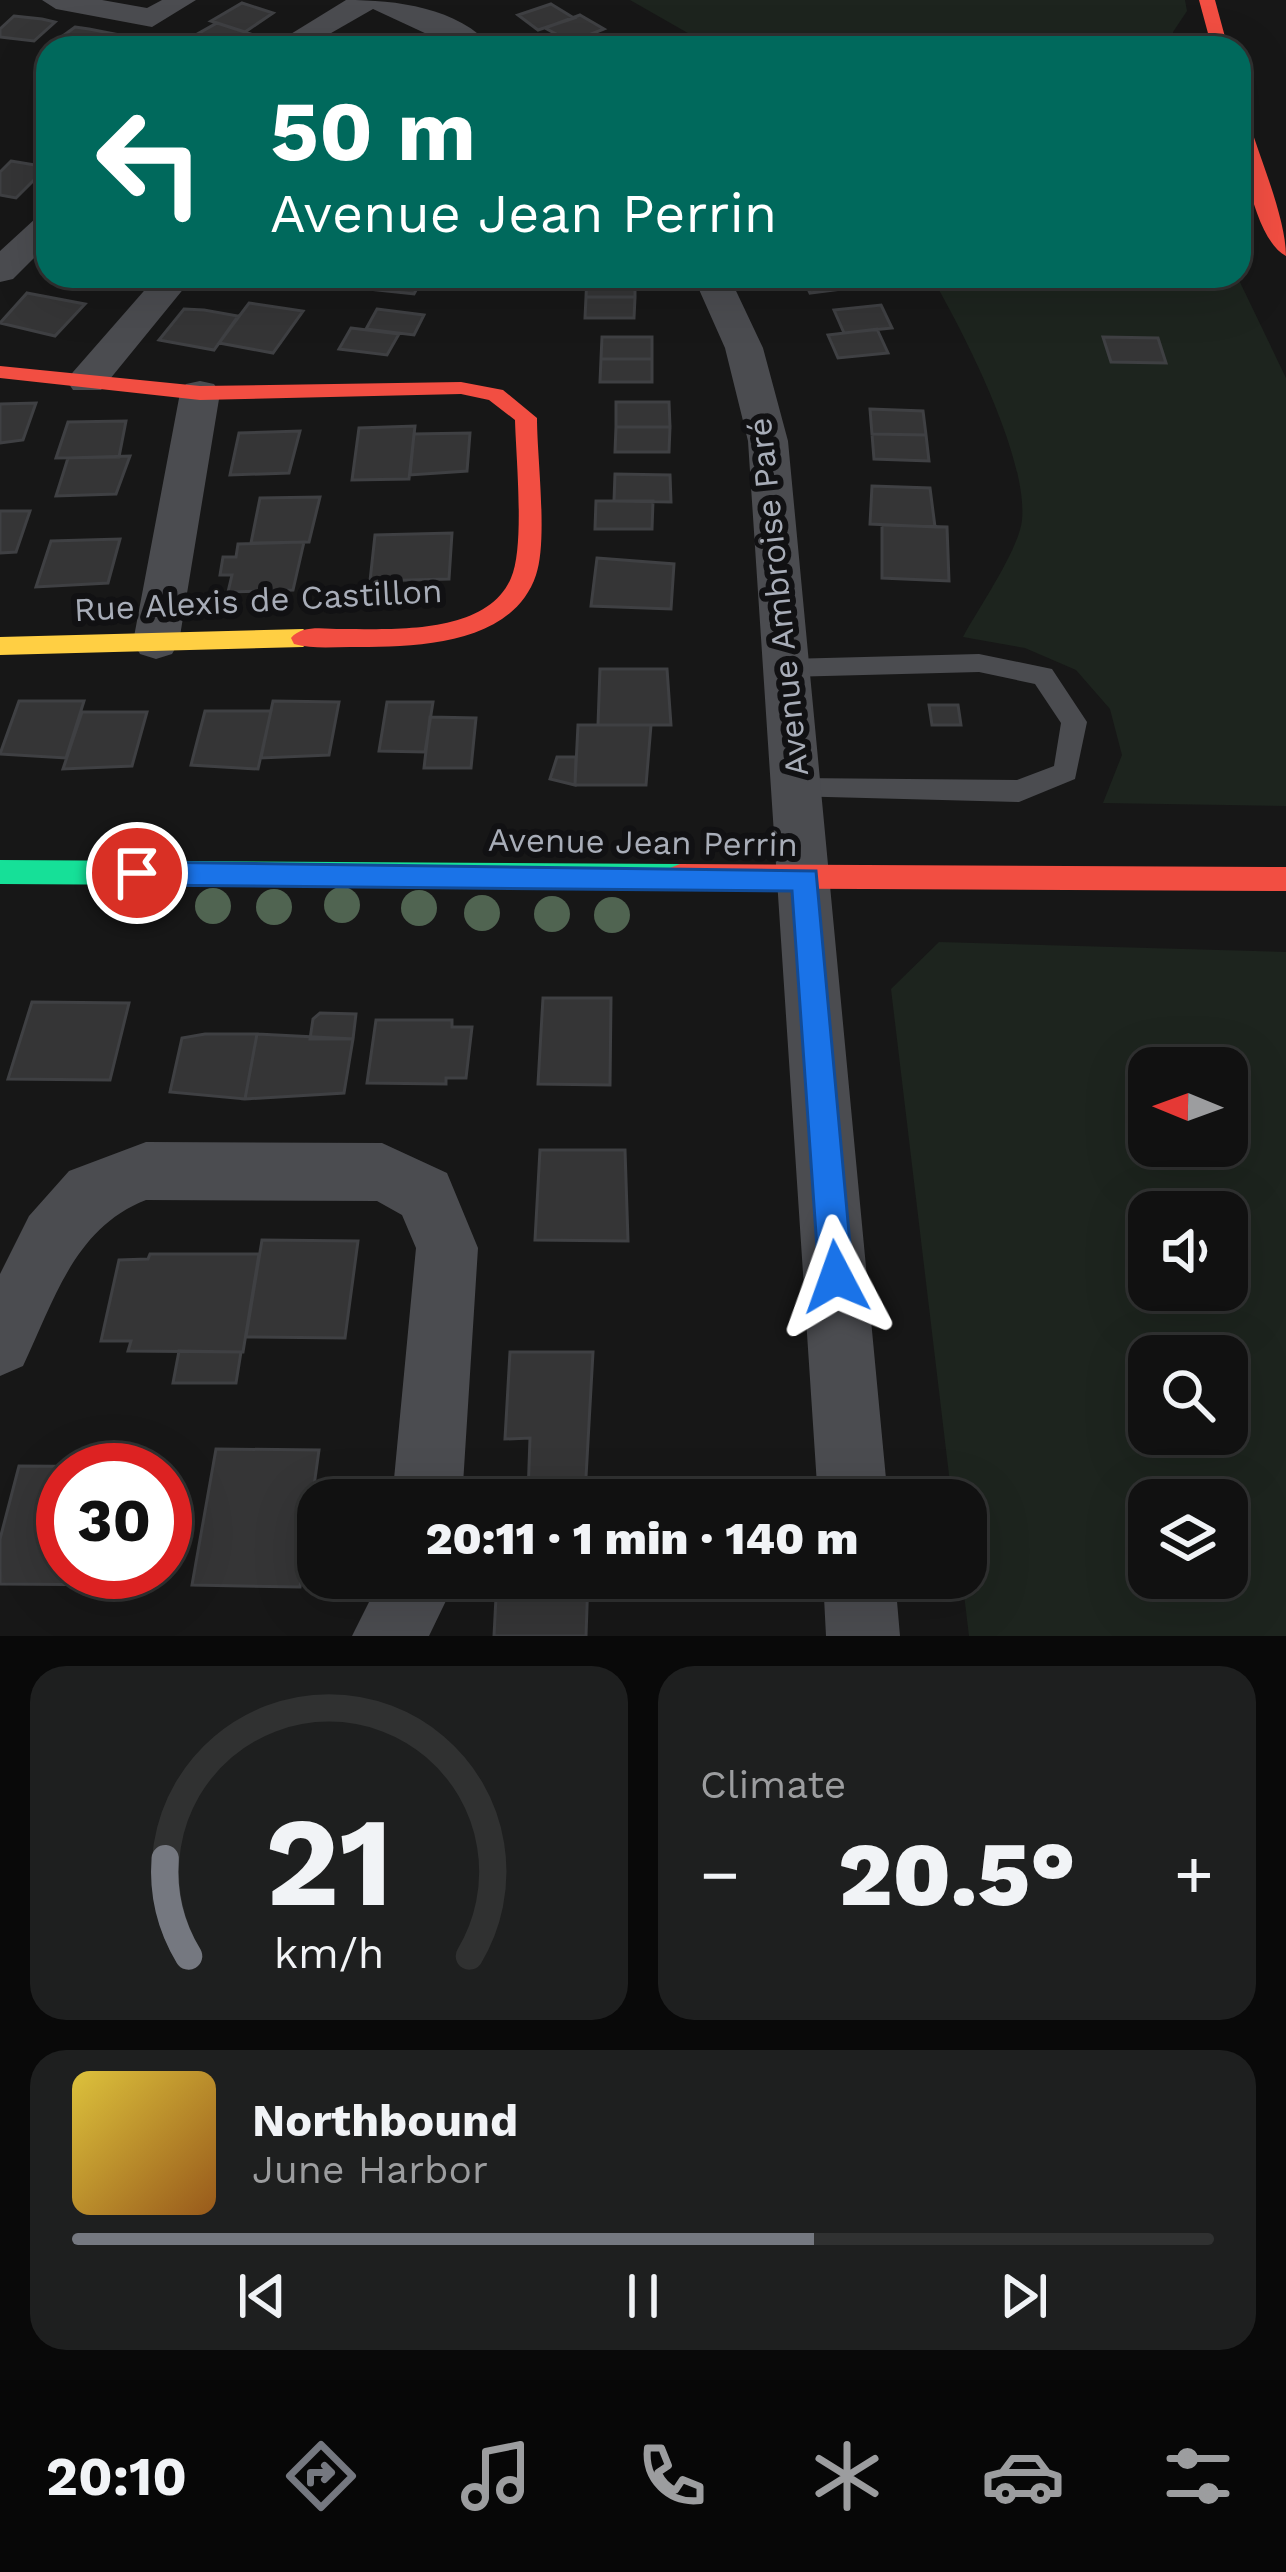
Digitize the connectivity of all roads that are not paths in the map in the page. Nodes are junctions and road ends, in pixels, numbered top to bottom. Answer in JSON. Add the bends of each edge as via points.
{"nodes":[{"id":1,"x":56,"y":0,"type":"edge"},
{"id":2,"x":182,"y":0,"type":"edge"},
{"id":3,"x":367,"y":0,"type":"edge"},
{"id":4,"x":1207,"y":0,"type":"edge"},
{"id":5,"x":395,"y":3,"type":"edge"},
{"id":6,"x":304,"y":36,"type":"edge"},
{"id":7,"x":456,"y":36,"type":"edge"},
{"id":8,"x":1217,"y":36,"type":"edge"},
{"id":9,"x":1251,"y":158,"type":"edge"},
{"id":10,"x":36,"y":236,"type":"edge"},
{"id":11,"x":1286,"y":250,"type":"edge"},
{"id":12,"x":0,"y":271,"type":"edge"},
{"id":13,"x":166,"y":288,"type":"edge"},
{"id":14,"x":716,"y":288,"type":"edge"},
{"id":15,"x":0,"y":372,"type":"edge"},
{"id":16,"x":87,"y":381,"type":"junction"},
{"id":17,"x":200,"y":393,"type":"junction"},
{"id":18,"x":156,"y":642,"type":"junction"},
{"id":19,"x":0,"y":646,"type":"edge"},
{"id":20,"x":787,"y":668,"type":"junction"},
{"id":21,"x":798,"y":789,"type":"junction"},
{"id":22,"x":0,"y":872,"type":"edge"},
{"id":23,"x":806,"y":879,"type":"junction"},
{"id":24,"x":1286,"y":879,"type":"edge"},
{"id":25,"x":0,"y":1343,"type":"edge"},
{"id":26,"x":430,"y":1479,"type":"edge"},
{"id":27,"x":851,"y":1479,"type":"edge"},
{"id":28,"x":409,"y":1599,"type":"edge"},
{"id":29,"x":860,"y":1599,"type":"edge"},
{"id":30,"x":389,"y":1636,"type":"edge"},
{"id":31,"x":863,"y":1636,"type":"edge"}],
"edges":[{"from":1,"to":2,"type":"street","via":[[152,18]]},
{"from":3,"to":6,"type":"street"},
{"from":4,"to":8,"type":"street"},
{"from":5,"to":7,"type":"street"},
{"from":9,"to":11,"type":"street"},
{"from":10,"to":12,"type":"street"},
{"from":13,"to":16,"type":"street"},
{"from":14,"to":20,"type":"street","name":"Avenue Ambroise Paré","via":[[744,348],[768,441]]},
{"from":15,"to":16,"type":"street","name":"Rue Alexis de Castillon"},
{"from":16,"to":17,"type":"street","name":"Rue Alexis de Castillon"},
{"from":17,"to":18,"type":"street"},
{"from":17,"to":18,"type":"street","name":"Rue Alexis de Castillon","via":[[461,388],[496,395],[526,418],[524,577],[494,615],[441,634]]},
{"from":18,"to":19,"type":"street","name":"Rue Alexis de Castillon"},
{"from":20,"to":21,"type":"street","name":"Avenue Ambroise Paré"},
{"from":20,"to":21,"type":"lane","via":[[979,663],[1043,676],[1073,722],[1066,772],[1019,791]]},
{"from":21,"to":23,"type":"street","name":"Avenue Ambroise Paré"},
{"from":22,"to":23,"type":"street","name":"Avenue Jean Perrin"},
{"from":23,"to":24,"type":"street","name":"Avenue Jean Perrin"},
{"from":23,"to":27,"type":"street","name":"Avenue Ambroise Paré"},
{"from":25,"to":26,"type":"street","via":[[52,1238],[91,1192],[146,1171],[382,1172],[424,1194],[447,1248]]},
{"from":28,"to":30,"type":"street"},
{"from":29,"to":31,"type":"street"}]}
